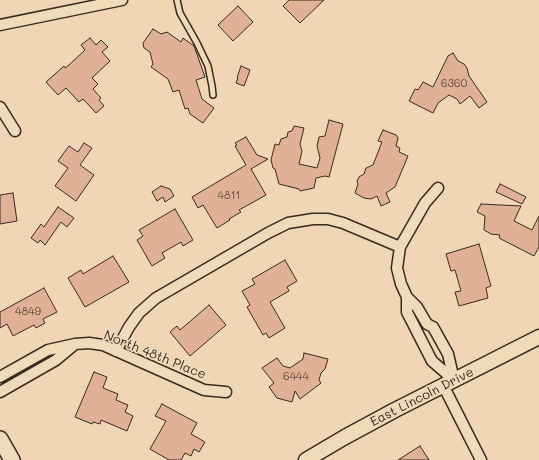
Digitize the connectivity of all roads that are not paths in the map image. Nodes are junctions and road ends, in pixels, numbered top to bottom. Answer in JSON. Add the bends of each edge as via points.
{"nodes":[{"id":1,"x":122,"y":0,"type":"edge"},
{"id":2,"x":178,"y":0,"type":"edge"},
{"id":3,"x":0,"y":25,"type":"edge"},
{"id":4,"x":213,"y":95,"type":"dead end"},
{"id":5,"x":0,"y":107,"type":"edge"},
{"id":6,"x":15,"y":131,"type":"dead end"},
{"id":7,"x":438,"y":188,"type":"dead end"},
{"id":8,"x":400,"y":247,"type":"junction"},
{"id":9,"x":407,"y":297,"type":"junction"},
{"id":10,"x":427,"y":324,"type":"junction"},
{"id":11,"x":416,"y":330,"type":"junction"},
{"id":12,"x":539,"y":337,"type":"edge"},
{"id":13,"x":75,"y":344,"type":"junction"},
{"id":14,"x":116,"y":351,"type":"junction"},
{"id":15,"x":0,"y":377,"type":"edge"},
{"id":16,"x":448,"y":383,"type":"junction"},
{"id":17,"x":0,"y":392,"type":"edge"},
{"id":18,"x":226,"y":392,"type":"dead end"},
{"id":19,"x":0,"y":439,"type":"edge"},
{"id":20,"x":12,"y":460,"type":"edge"},
{"id":21,"x":306,"y":460,"type":"edge"},
{"id":22,"x":481,"y":460,"type":"edge"}],
"edges":[{"from":1,"to":3,"type":"street"},
{"from":2,"to":4,"type":"lane","via":[[180,13],[208,66]]},
{"from":5,"to":6,"type":"street"},
{"from":7,"to":8,"type":"street","via":[[425,203]]},
{"from":8,"to":9,"type":"street","via":[[396,268]]},
{"from":8,"to":14,"type":"street","via":[[328,219],[288,223],[156,298],[129,326]]},
{"from":9,"to":10,"type":"street","via":[[417,307]]},
{"from":9,"to":11,"type":"street","via":[[407,312]]},
{"from":10,"to":11,"type":"street"},
{"from":10,"to":16,"type":"street","via":[[433,327],[448,354]]},
{"from":11,"to":16,"type":"street","via":[[432,361]]},
{"from":12,"to":16,"type":"main road","name":"East Lincoln Drive"},
{"from":13,"to":14,"type":"street","name":"North 48th Place","via":[[103,345]]},
{"from":13,"to":15,"type":"street","name":"North 48th Place","via":[[48,350]]},
{"from":13,"to":17,"type":"street","via":[[56,360]]},
{"from":14,"to":18,"type":"street","name":"North 48th Place","via":[[204,390]]},
{"from":16,"to":21,"type":"main road","name":"East Lincoln Drive","via":[[394,410]]},
{"from":16,"to":22,"type":"street"},
{"from":19,"to":20,"type":"main road"}]}
